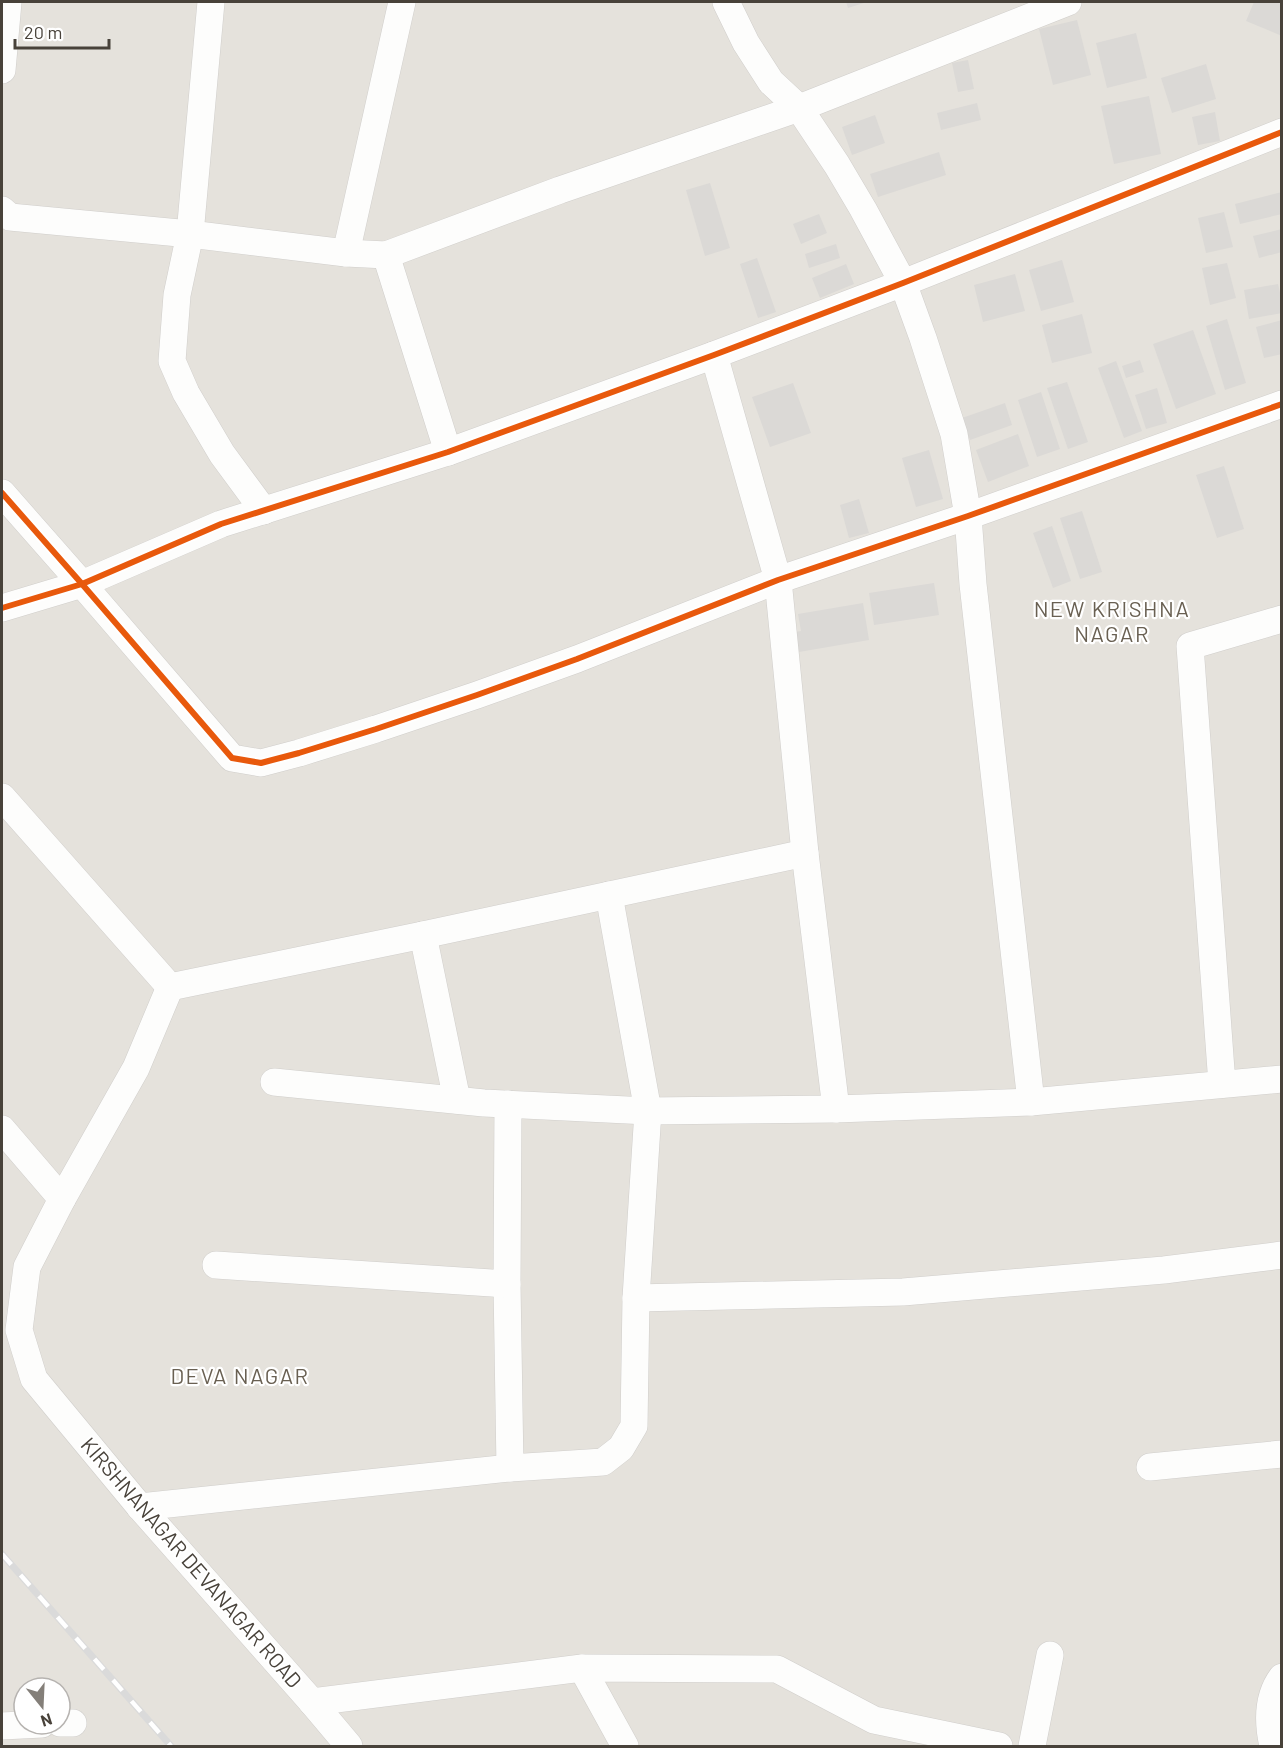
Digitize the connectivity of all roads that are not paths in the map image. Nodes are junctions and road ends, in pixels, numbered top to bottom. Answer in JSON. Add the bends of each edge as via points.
{"nodes":[{"id":1,"x":8,"y":2,"type":"edge"},
{"id":2,"x":211,"y":2,"type":"edge"},
{"id":3,"x":402,"y":2,"type":"edge"},
{"id":4,"x":726,"y":2,"type":"edge"},
{"id":5,"x":1068,"y":2,"type":"edge"},
{"id":6,"x":2,"y":70,"type":"edge"},
{"id":7,"x":800,"y":108,"type":"junction"},
{"id":8,"x":1281,"y":132,"type":"edge"},
{"id":9,"x":2,"y":210,"type":"edge"},
{"id":10,"x":190,"y":234,"type":"junction"},
{"id":11,"x":346,"y":253,"type":"junction"},
{"id":12,"x":386,"y":255,"type":"junction"},
{"id":13,"x":903,"y":283,"type":"junction"},
{"id":14,"x":714,"y":356,"type":"junction"},
{"id":15,"x":1281,"y":404,"type":"edge"},
{"id":16,"x":448,"y":452,"type":"junction"},
{"id":17,"x":2,"y":492,"type":"edge"},
{"id":18,"x":264,"y":511,"type":"junction"},
{"id":19,"x":968,"y":516,"type":"junction"},
{"id":20,"x":778,"y":580,"type":"junction"},
{"id":21,"x":82,"y":584,"type":"junction"},
{"id":22,"x":2,"y":608,"type":"edge"},
{"id":23,"x":1281,"y":619,"type":"edge"},
{"id":24,"x":2,"y":797,"type":"edge"},
{"id":25,"x":806,"y":853,"type":"junction"},
{"id":26,"x":609,"y":895,"type":"junction"},
{"id":27,"x":423,"y":935,"type":"junction"},
{"id":28,"x":170,"y":987,"type":"junction"},
{"id":29,"x":1281,"y":1080,"type":"edge"},
{"id":30,"x":274,"y":1082,"type":"dead end"},
{"id":31,"x":1222,"y":1084,"type":"junction"},
{"id":32,"x":457,"y":1100,"type":"junction"},
{"id":33,"x":1031,"y":1102,"type":"junction"},
{"id":34,"x":508,"y":1104,"type":"junction"},
{"id":35,"x":836,"y":1109,"type":"junction"},
{"id":36,"x":648,"y":1111,"type":"junction"},
{"id":37,"x":2,"y":1129,"type":"edge"},
{"id":38,"x":62,"y":1199,"type":"junction"},
{"id":39,"x":1281,"y":1256,"type":"edge"},
{"id":40,"x":216,"y":1265,"type":"dead end"},
{"id":41,"x":507,"y":1284,"type":"junction"},
{"id":42,"x":636,"y":1298,"type":"junction"},
{"id":43,"x":1281,"y":1454,"type":"edge"},
{"id":44,"x":1150,"y":1467,"type":"dead end"},
{"id":45,"x":510,"y":1468,"type":"junction"},
{"id":46,"x":140,"y":1507,"type":"junction"},
{"id":47,"x":1050,"y":1654,"type":"dead end"},
{"id":48,"x":582,"y":1668,"type":"junction"},
{"id":49,"x":1281,"y":1677,"type":"edge"},
{"id":50,"x":312,"y":1702,"type":"junction"},
{"id":51,"x":349,"y":1746,"type":"edge"},
{"id":52,"x":624,"y":1746,"type":"edge"},
{"id":53,"x":999,"y":1746,"type":"edge"},
{"id":54,"x":1032,"y":1746,"type":"edge"},
{"id":55,"x":1273,"y":1746,"type":"edge"}],
"edges":[{"from":1,"to":6,"type":"street"},
{"from":2,"to":10,"type":"street"},
{"from":3,"to":11,"type":"street"},
{"from":4,"to":7,"type":"street","via":[[746,44],[771,82]]},
{"from":5,"to":7,"type":"street"},
{"from":7,"to":12,"type":"street","via":[[560,190]]},
{"from":7,"to":13,"type":"street","via":[[863,209]]},
{"from":8,"to":13,"type":"street"},
{"from":9,"to":10,"type":"street","via":[[10,217]]},
{"from":10,"to":11,"type":"street"},
{"from":10,"to":18,"type":"street","via":[[177,295],[172,361],[222,453]]},
{"from":11,"to":12,"type":"street"},
{"from":12,"to":16,"type":"street"},
{"from":13,"to":14,"type":"street"},
{"from":13,"to":19,"type":"street","via":[[954,434]]},
{"from":14,"to":16,"type":"street"},
{"from":14,"to":20,"type":"street"},
{"from":15,"to":19,"type":"street"},
{"from":16,"to":18,"type":"street"},
{"from":17,"to":21,"type":"street"},
{"from":18,"to":21,"type":"street","via":[[221,524]]},
{"from":19,"to":20,"type":"street"},
{"from":19,"to":33,"type":"street"},
{"from":20,"to":21,"type":"street","via":[[477,695],[261,763],[232,758]]},
{"from":20,"to":25,"type":"street"},
{"from":21,"to":22,"type":"street"},
{"from":23,"to":31,"type":"street","via":[[1190,646]]},
{"from":24,"to":28,"type":"street"},
{"from":25,"to":26,"type":"street"},
{"from":25,"to":35,"type":"street"},
{"from":26,"to":27,"type":"street"},
{"from":26,"to":36,"type":"street"},
{"from":27,"to":28,"type":"street"},
{"from":27,"to":32,"type":"street"},
{"from":28,"to":38,"type":"street","via":[[136,1068]]},
{"from":29,"to":31,"type":"street"},
{"from":30,"to":32,"type":"street"},
{"from":31,"to":33,"type":"street"},
{"from":32,"to":34,"type":"street"},
{"from":33,"to":35,"type":"street"},
{"from":34,"to":36,"type":"street"},
{"from":34,"to":41,"type":"street"},
{"from":35,"to":36,"type":"street"},
{"from":36,"to":42,"type":"street"},
{"from":37,"to":38,"type":"street"},
{"from":38,"to":46,"type":"street","name":"KIRSHNANAGAR DEVANAGAR ROAD","via":[[27,1267],[19,1330],[34,1379]]},
{"from":39,"to":42,"type":"street","via":[[903,1292]]},
{"from":40,"to":41,"type":"street"},
{"from":41,"to":45,"type":"street"},
{"from":42,"to":45,"type":"street","via":[[634,1426],[621,1448],[603,1462]]},
{"from":43,"to":44,"type":"street"},
{"from":45,"to":46,"type":"street"},
{"from":46,"to":50,"type":"street","name":"KIRSHNANAGAR DEVANAGAR ROAD"},
{"from":47,"to":54,"type":"street"},
{"from":48,"to":50,"type":"street"},
{"from":48,"to":52,"type":"street"},
{"from":48,"to":53,"type":"street","via":[[777,1669],[874,1720]]},
{"from":49,"to":55,"type":"street","via":[[1274,1687],[1269,1725]]},
{"from":50,"to":51,"type":"street","name":"KIRSHNANAGAR DEVANAGAR ROAD"}]}
